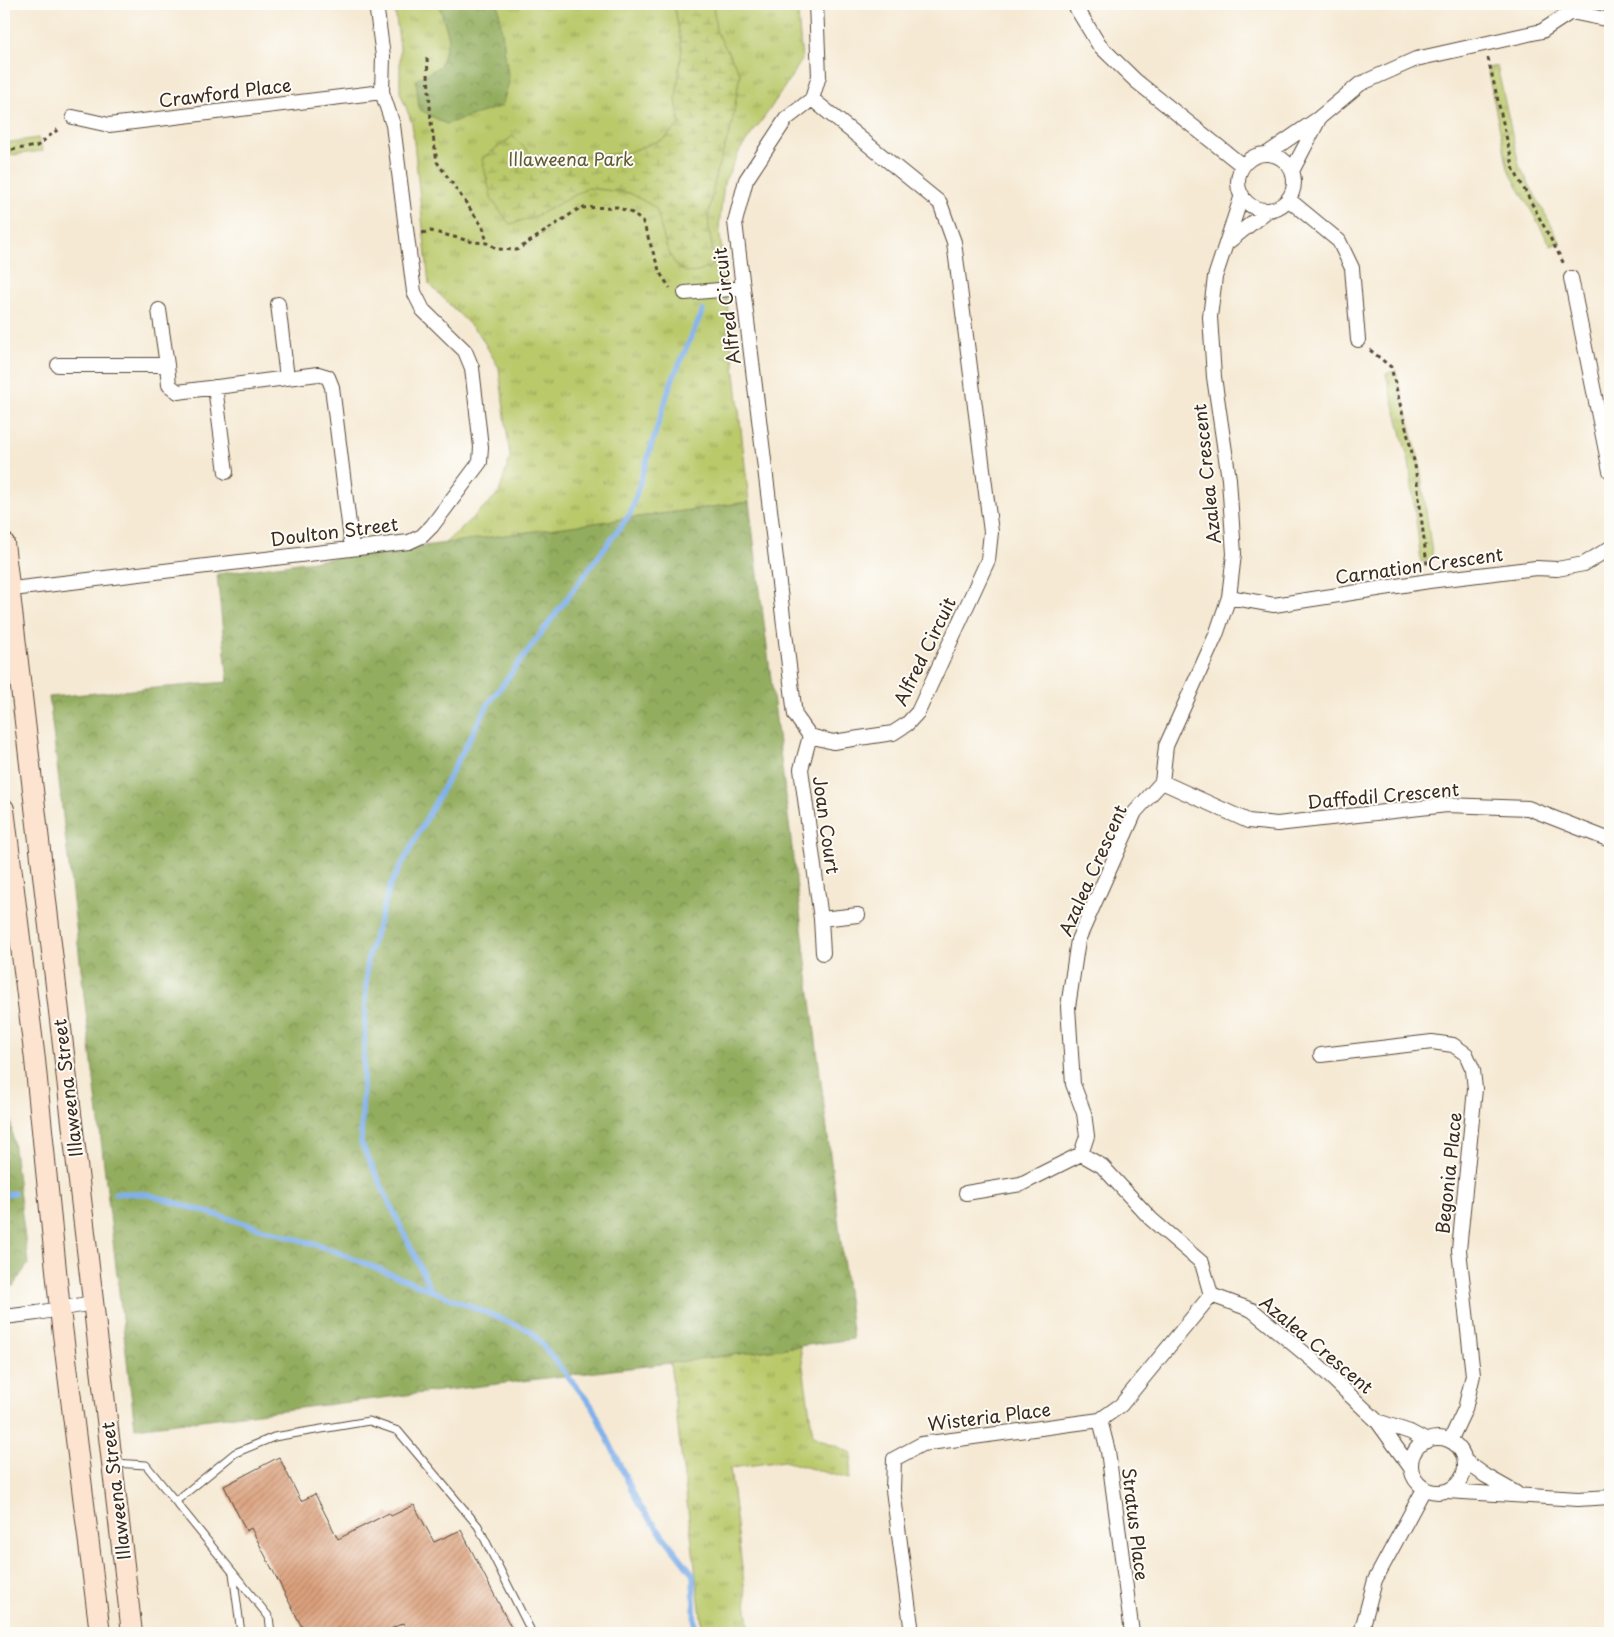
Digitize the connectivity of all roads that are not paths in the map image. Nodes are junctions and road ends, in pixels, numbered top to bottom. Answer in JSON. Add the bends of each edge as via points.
{"nodes":[{"id":1,"x":376,"y":4,"type":"edge"},
{"id":2,"x":816,"y":4,"type":"edge"},
{"id":3,"x":1074,"y":4,"type":"edge"},
{"id":4,"x":1570,"y":8,"type":"edge"},
{"id":5,"x":1610,"y":20,"type":"edge"},
{"id":6,"x":382,"y":92,"type":"junction"},
{"id":7,"x":812,"y":99,"type":"junction"},
{"id":8,"x":73,"y":117,"type":"road end"},
{"id":9,"x":1319,"y":118,"type":"junction"},
{"id":10,"x":1268,"y":153,"type":"junction"},
{"id":11,"x":1243,"y":166,"type":"junction"},
{"id":12,"x":1292,"y":171,"type":"junction"},
{"id":13,"x":1242,"y":194,"type":"junction"},
{"id":14,"x":1288,"y":199,"type":"junction"},
{"id":15,"x":1268,"y":210,"type":"junction"},
{"id":16,"x":1226,"y":244,"type":"junction"},
{"id":17,"x":1571,"y":278,"type":"road end"},
{"id":18,"x":742,"y":288,"type":"junction"},
{"id":19,"x":678,"y":292,"type":"road end"},
{"id":20,"x":278,"y":304,"type":"dead end"},
{"id":21,"x":159,"y":310,"type":"dead end"},
{"id":22,"x":1358,"y":340,"type":"road end"},
{"id":23,"x":166,"y":364,"type":"junction"},
{"id":24,"x":58,"y":365,"type":"dead end"},
{"id":25,"x":287,"y":378,"type":"junction"},
{"id":26,"x":215,"y":387,"type":"junction"},
{"id":27,"x":1610,"y":471,"type":"edge"},
{"id":28,"x":226,"y":472,"type":"dead end"},
{"id":29,"x":4,"y":543,"type":"edge"},
{"id":30,"x":352,"y":548,"type":"junction"},
{"id":31,"x":1610,"y":548,"type":"edge"},
{"id":32,"x":7,"y":589,"type":"edge"},
{"id":33,"x":1229,"y":597,"type":"junction"},
{"id":34,"x":810,"y":736,"type":"junction"},
{"id":35,"x":1162,"y":782,"type":"junction"},
{"id":36,"x":4,"y":809,"type":"edge"},
{"id":37,"x":1610,"y":840,"type":"edge"},
{"id":38,"x":858,"y":915,"type":"dead end"},
{"id":39,"x":821,"y":919,"type":"junction"},
{"id":40,"x":823,"y":953,"type":"dead end"},
{"id":41,"x":1322,"y":1054,"type":"dead end"},
{"id":42,"x":1081,"y":1154,"type":"junction"},
{"id":43,"x":966,"y":1193,"type":"dead end"},
{"id":44,"x":1211,"y":1295,"type":"junction"},
{"id":45,"x":92,"y":1303,"type":"junction"},
{"id":46,"x":60,"y":1310,"type":"junction"},
{"id":47,"x":4,"y":1316,"type":"edge"},
{"id":48,"x":1100,"y":1420,"type":"junction"},
{"id":49,"x":1378,"y":1421,"type":"junction"},
{"id":50,"x":1450,"y":1440,"type":"junction"},
{"id":51,"x":1426,"y":1441,"type":"junction"},
{"id":52,"x":1465,"y":1461,"type":"junction"},
{"id":53,"x":111,"y":1463,"type":"junction"},
{"id":54,"x":1411,"y":1468,"type":"junction"},
{"id":55,"x":82,"y":1484,"type":"junction"},
{"id":56,"x":1424,"y":1489,"type":"junction"},
{"id":57,"x":1447,"y":1491,"type":"junction"},
{"id":58,"x":1519,"y":1495,"type":"junction"},
{"id":59,"x":1610,"y":1497,"type":"edge"},
{"id":60,"x":176,"y":1501,"type":"junction"},
{"id":61,"x":233,"y":1572,"type":"junction"},
{"id":62,"x":100,"y":1633,"type":"edge"},
{"id":63,"x":132,"y":1633,"type":"edge"},
{"id":64,"x":241,"y":1633,"type":"edge"},
{"id":65,"x":271,"y":1633,"type":"edge"},
{"id":66,"x":532,"y":1633,"type":"edge"},
{"id":67,"x":912,"y":1633,"type":"edge"},
{"id":68,"x":1132,"y":1633,"type":"edge"},
{"id":69,"x":1361,"y":1633,"type":"edge"}],
"edges":[{"from":1,"to":6,"type":"street","name":"Doulton Street","via":[[383,56]]},
{"from":2,"to":7,"type":"street","via":[[820,76]]},
{"from":3,"to":11,"type":"street","via":[[1099,45],[1136,81]]},
{"from":4,"to":5,"type":"street"},
{"from":4,"to":9,"type":"street","via":[[1542,31],[1416,59],[1360,84]]},
{"from":6,"to":8,"type":"street","name":"Crawford Place","via":[[109,125]]},
{"from":6,"to":30,"type":"street","name":"Doulton Street","via":[[393,125],[414,292],[423,310],[465,350],[472,368],[482,447],[480,462],[422,536],[409,542]]},
{"from":7,"to":18,"type":"street","name":"Alfred Circuit","via":[[786,118],[746,180],[736,222]]},
{"from":7,"to":34,"type":"street","name":"Alfred Circuit","via":[[940,203],[954,242],[991,532],[988,560],[918,712],[908,724],[893,733],[832,742]]},
{"from":9,"to":10,"type":"street"},
{"from":9,"to":12,"type":"street"},
{"from":10,"to":11,"type":"street","via":[[1254,156]]},
{"from":10,"to":12,"type":"street","via":[[1283,159]]},
{"from":11,"to":13,"type":"street","via":[[1238,180]]},
{"from":12,"to":14,"type":"street","via":[[1294,186]]},
{"from":13,"to":15,"type":"street","via":[[1252,206]]},
{"from":13,"to":16,"type":"street","name":"Azalea Crescent"},
{"from":14,"to":15,"type":"street"},
{"from":14,"to":22,"type":"street","via":[[1339,241],[1352,268]]},
{"from":15,"to":16,"type":"street"},
{"from":16,"to":33,"type":"street","name":"Azalea Crescent","via":[[1214,278],[1210,317],[1233,535]]},
{"from":17,"to":27,"type":"street"},
{"from":18,"to":19,"type":"street"},
{"from":18,"to":34,"type":"street","name":"Alfred Circuit","via":[[795,715]]},
{"from":20,"to":25,"type":"street"},
{"from":21,"to":23,"type":"street"},
{"from":23,"to":24,"type":"street"},
{"from":23,"to":26,"type":"street","via":[[169,385],[178,392]]},
{"from":25,"to":26,"type":"street"},
{"from":25,"to":30,"type":"street","via":[[318,374],[328,377],[332,387]]},
{"from":26,"to":28,"type":"street"},
{"from":29,"to":32,"type":"main road","name":"Illaweena Street"},
{"from":30,"to":32,"type":"street","name":"Doulton Street"},
{"from":31,"to":33,"type":"street","name":"Carnation Crescent","via":[[1584,564],[1557,569],[1536,568],[1429,581],[1274,605]]},
{"from":32,"to":45,"type":"main road","name":"Illaweena Street"},
{"from":33,"to":35,"type":"street","name":"Azalea Crescent","via":[[1216,635],[1166,746]]},
{"from":34,"to":39,"type":"street","name":"Joan Court","via":[[801,769]]},
{"from":35,"to":37,"type":"street","name":"Daffodil Crescent","via":[[1248,821],[1277,824],[1447,805],[1528,808]]},
{"from":35,"to":42,"type":"street","name":"Azalea Crescent","via":[[1135,812],[1078,940],[1068,1007],[1074,1084],[1084,1113],[1087,1136]]},
{"from":36,"to":46,"type":"main road","name":"Illaweena Street","via":[[35,1060]]},
{"from":38,"to":39,"type":"street"},
{"from":39,"to":40,"type":"street","name":"Joan Court"},
{"from":41,"to":50,"type":"street","name":"Begonia Place","via":[[1432,1042],[1453,1045],[1466,1054],[1473,1070],[1475,1089],[1459,1250],[1473,1375],[1465,1410]]},
{"from":42,"to":43,"type":"street","via":[[1021,1184]]},
{"from":42,"to":44,"type":"street","via":[[1102,1166],[1151,1219],[1202,1263]]},
{"from":44,"to":48,"type":"street","name":"Wisteria Place","via":[[1121,1405]]},
{"from":44,"to":49,"type":"street","name":"Azalea Crescent","via":[[1252,1310],[1315,1362]]},
{"from":45,"to":46,"type":"street"},
{"from":45,"to":53,"type":"main road","name":"Illaweena Street"},
{"from":46,"to":47,"type":"street"},
{"from":46,"to":55,"type":"main road","name":"Illaweena Street"},
{"from":48,"to":67,"type":"street","name":"Wisteria Place","via":[[922,1444],[894,1459],[893,1490]]},
{"from":48,"to":68,"type":"street","name":"Stratus Place","via":[[1108,1451]]},
{"from":49,"to":51,"type":"street","name":"Azalea Crescent"},
{"from":49,"to":54,"type":"street","name":"Azalea Crescent"},
{"from":50,"to":51,"type":"street","via":[[1434,1438]]},
{"from":50,"to":52,"type":"street","via":[[1463,1452]]},
{"from":51,"to":54,"type":"street","via":[[1415,1452]]},
{"from":52,"to":57,"type":"street","via":[[1464,1476]]},
{"from":52,"to":58,"type":"street"},
{"from":53,"to":55,"type":"main road"},
{"from":53,"to":60,"type":"lane","via":[[146,1465]]},
{"from":53,"to":63,"type":"main road","name":"Illaweena Street"},
{"from":54,"to":56,"type":"street"},
{"from":55,"to":62,"type":"main road","name":"Illaweena Street"},
{"from":56,"to":57,"type":"street","via":[[1440,1493]]},
{"from":56,"to":69,"type":"street","via":[[1375,1580]]},
{"from":57,"to":58,"type":"street"},
{"from":58,"to":59,"type":"street","via":[[1578,1499]]},
{"from":60,"to":61,"type":"lane"},
{"from":60,"to":66,"type":"lane","via":[[235,1453],[274,1436],[369,1421],[398,1431],[478,1526]]},
{"from":61,"to":64,"type":"lane"},
{"from":61,"to":65,"type":"lane","via":[[269,1616]]}]}
